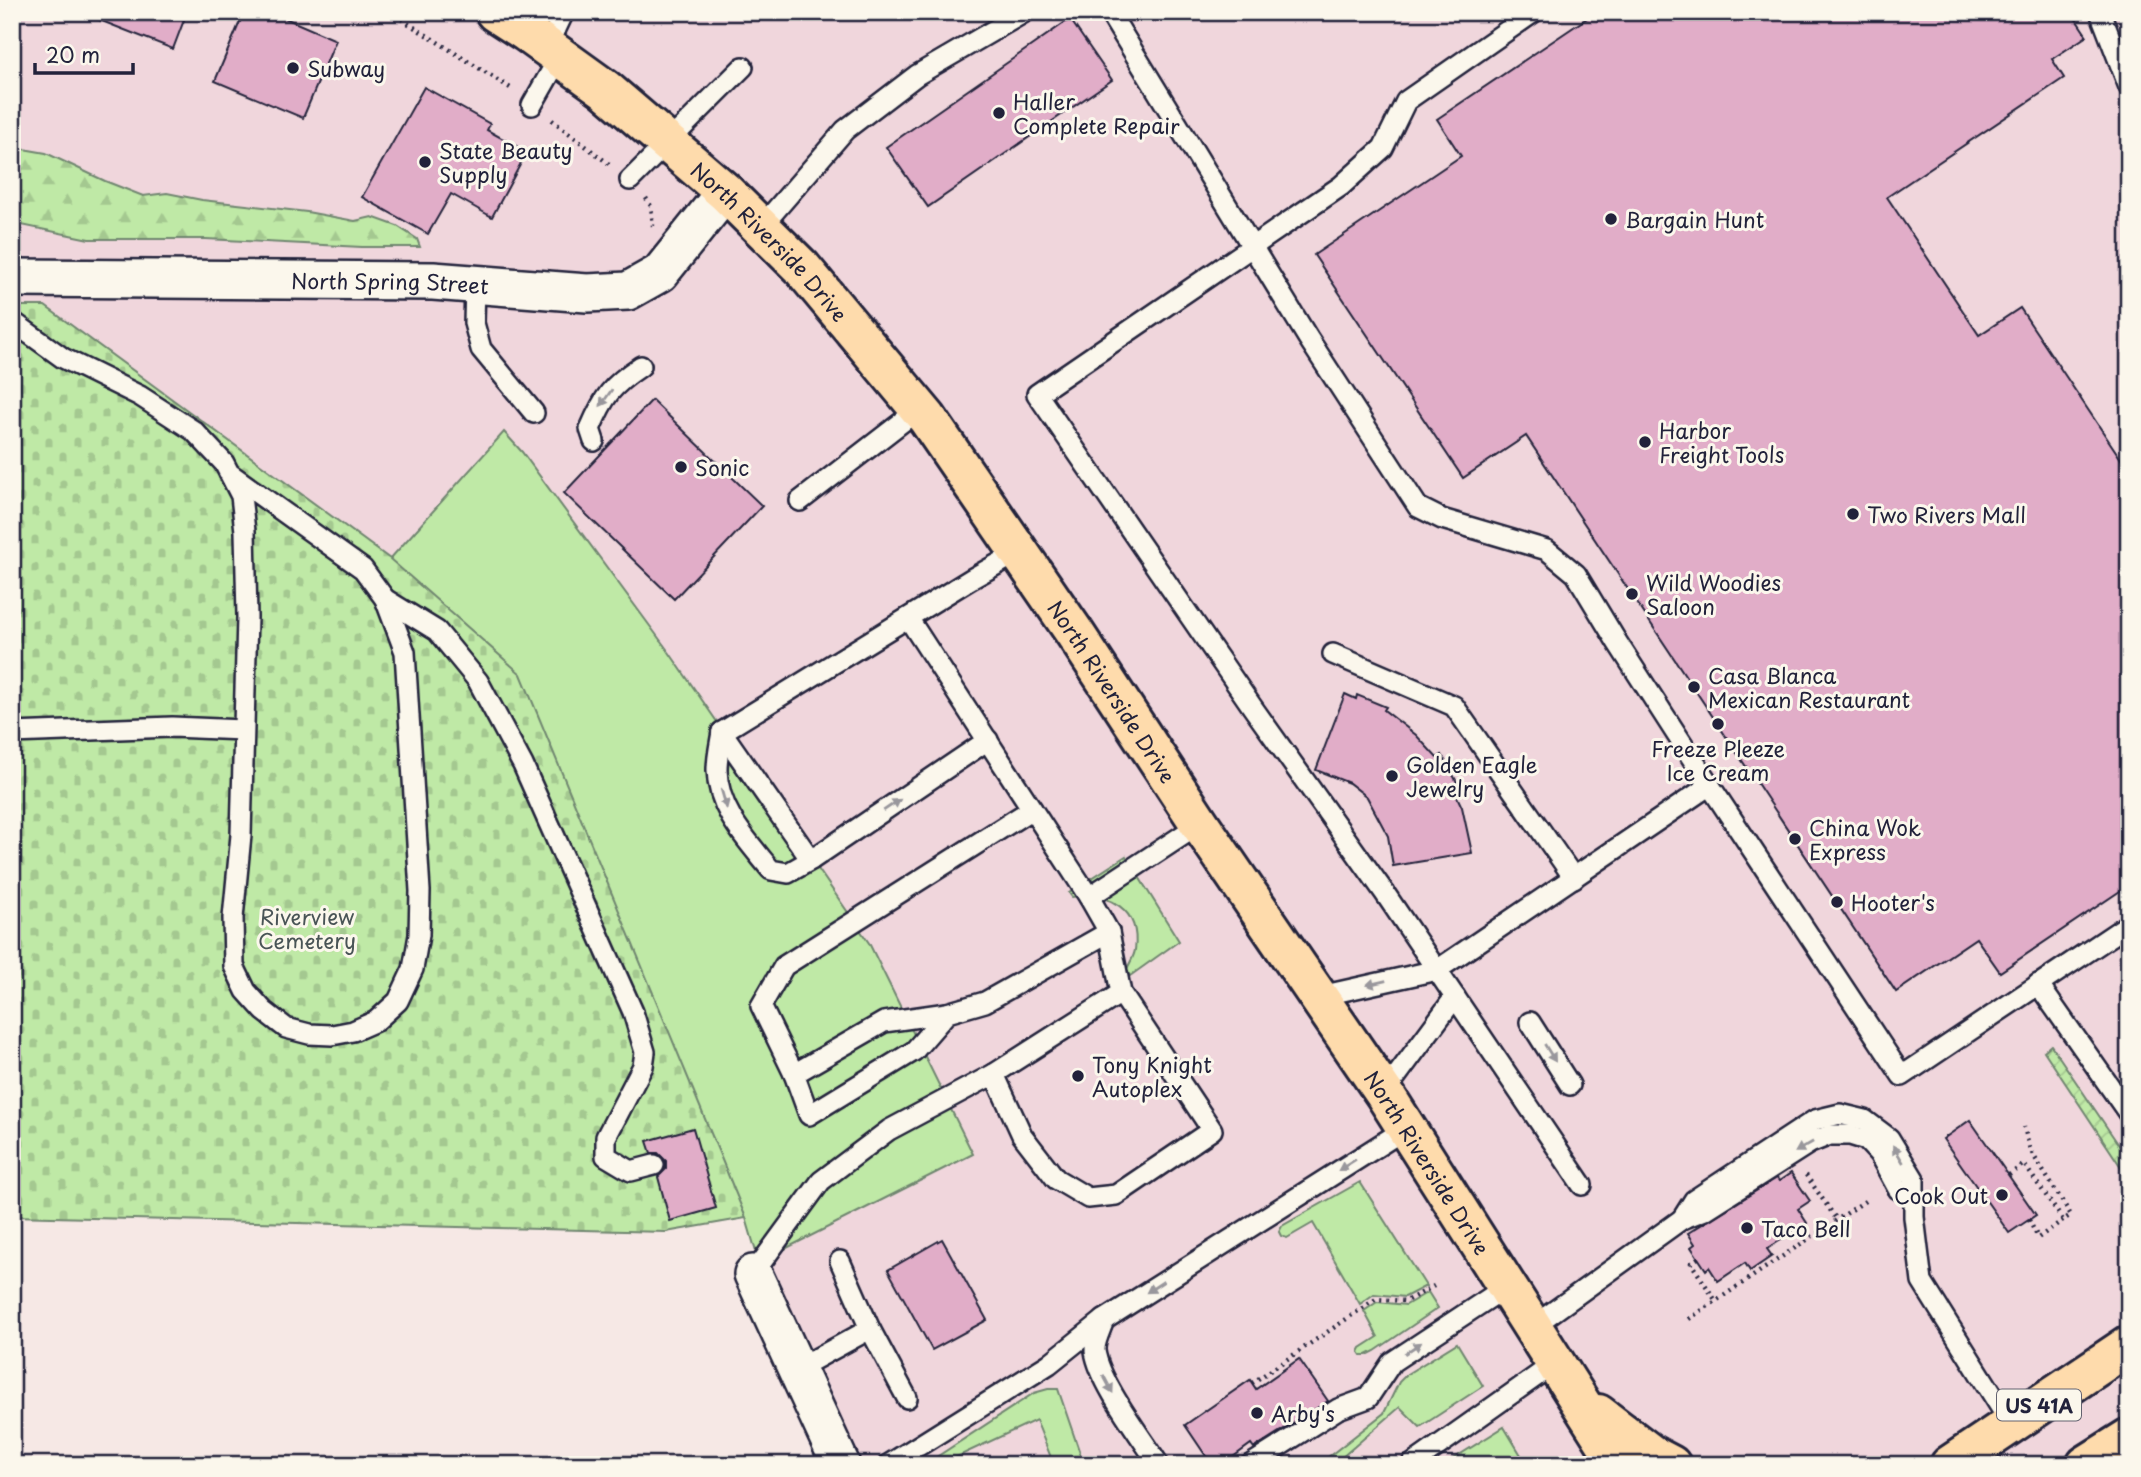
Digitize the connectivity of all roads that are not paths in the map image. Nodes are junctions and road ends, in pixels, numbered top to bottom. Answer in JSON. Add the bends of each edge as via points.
{"nodes":[{"id":1,"x":495,"y":12,"type":"edge"},
{"id":2,"x":564,"y":12,"type":"edge"},
{"id":3,"x":1024,"y":12,"type":"edge"},
{"id":4,"x":1109,"y":12,"type":"edge"},
{"id":5,"x":1534,"y":12,"type":"edge"},
{"id":6,"x":2100,"y":12,"type":"edge"},
{"id":7,"x":554,"y":52,"type":"junction"},
{"id":8,"x":743,"y":67,"type":"dead end"},
{"id":9,"x":2129,"y":87,"type":"edge"},
{"id":10,"x":532,"y":105,"type":"road end"},
{"id":11,"x":667,"y":142,"type":"junction"},
{"id":12,"x":630,"y":180,"type":"road end"},
{"id":13,"x":725,"y":192,"type":"junction"},
{"id":14,"x":761,"y":227,"type":"junction"},
{"id":15,"x":1254,"y":246,"type":"junction"},
{"id":16,"x":12,"y":278,"type":"edge"},
{"id":17,"x":475,"y":284,"type":"junction"},
{"id":18,"x":12,"y":321,"type":"edge"},
{"id":19,"x":640,"y":366,"type":"dead end"},
{"id":20,"x":919,"y":409,"type":"junction"},
{"id":21,"x":534,"y":413,"type":"dead end"},
{"id":22,"x":594,"y":441,"type":"dead end"},
{"id":23,"x":229,"y":473,"type":"junction"},
{"id":24,"x":800,"y":501,"type":"dead end"},
{"id":25,"x":1019,"y":552,"type":"junction"},
{"id":26,"x":385,"y":599,"type":"junction"},
{"id":27,"x":908,"y":618,"type":"junction"},
{"id":28,"x":1333,"y":654,"type":"dead end"},
{"id":29,"x":243,"y":730,"type":"junction"},
{"id":30,"x":722,"y":732,"type":"junction"},
{"id":31,"x":12,"y":733,"type":"edge"},
{"id":32,"x":988,"y":740,"type":"junction"},
{"id":33,"x":1710,"y":785,"type":"junction"},
{"id":34,"x":1032,"y":809,"type":"junction"},
{"id":35,"x":1200,"y":824,"type":"junction"},
{"id":36,"x":811,"y":860,"type":"junction"},
{"id":37,"x":1574,"y":878,"type":"junction"},
{"id":38,"x":1088,"y":897,"type":"junction"},
{"id":39,"x":2129,"y":924,"type":"edge"},
{"id":40,"x":1109,"y":932,"type":"junction"},
{"id":41,"x":1437,"y":970,"type":"junction"},
{"id":42,"x":2038,"y":985,"type":"junction"},
{"id":43,"x":1121,"y":993,"type":"junction"},
{"id":44,"x":1316,"y":997,"type":"junction"},
{"id":45,"x":1455,"y":997,"type":"junction"},
{"id":46,"x":947,"y":1013,"type":"junction"},
{"id":47,"x":1530,"y":1022,"type":"dead end"},
{"id":48,"x":794,"y":1074,"type":"junction"},
{"id":49,"x":994,"y":1074,"type":"junction"},
{"id":50,"x":1570,"y":1085,"type":"dead end"},
{"id":51,"x":1384,"y":1093,"type":"junction"},
{"id":52,"x":2129,"y":1114,"type":"edge"},
{"id":53,"x":1405,"y":1129,"type":"junction"},
{"id":54,"x":654,"y":1165,"type":"dead end"},
{"id":55,"x":1582,"y":1185,"type":"dead end"},
{"id":56,"x":1914,"y":1198,"type":"junction"},
{"id":57,"x":1682,"y":1219,"type":"junction"},
{"id":58,"x":840,"y":1261,"type":"dead end"},
{"id":59,"x":753,"y":1274,"type":"joint"},
{"id":60,"x":1506,"y":1287,"type":"junction"},
{"id":61,"x":1104,"y":1320,"type":"junction"},
{"id":62,"x":1532,"y":1327,"type":"junction"},
{"id":63,"x":870,"y":1329,"type":"junction"},
{"id":64,"x":2129,"y":1345,"type":"edge"},
{"id":65,"x":1555,"y":1363,"type":"junction"},
{"id":66,"x":797,"y":1369,"type":"junction"},
{"id":67,"x":907,"y":1398,"type":"dead end"},
{"id":68,"x":1579,"y":1401,"type":"junction"},
{"id":69,"x":2011,"y":1424,"type":"junction"},
{"id":70,"x":2129,"y":1438,"type":"edge"},
{"id":71,"x":841,"y":1465,"type":"edge"},
{"id":72,"x":888,"y":1465,"type":"edge"},
{"id":73,"x":1159,"y":1465,"type":"edge"},
{"id":74,"x":1250,"y":1465,"type":"edge"},
{"id":75,"x":1412,"y":1465,"type":"edge"},
{"id":76,"x":1620,"y":1465,"type":"edge"},
{"id":77,"x":1671,"y":1465,"type":"edge"},
{"id":78,"x":1950,"y":1465,"type":"edge"},
{"id":79,"x":2086,"y":1465,"type":"edge"}],
"edges":[{"from":1,"to":7,"type":"highway","name":"North Riverside Drive"},
{"from":2,"to":7,"type":"lane"},
{"from":3,"to":14,"type":"lane","via":[[917,75],[845,130]]},
{"from":4,"to":15,"type":"lane"},
{"from":5,"to":15,"type":"lane","via":[[1406,101],[1383,148],[1341,186]]},
{"from":6,"to":9,"type":"lane"},
{"from":7,"to":10,"type":"lane"},
{"from":7,"to":11,"type":"highway","name":"North Riverside Drive"},
{"from":8,"to":11,"type":"lane"},
{"from":11,"to":12,"type":"lane"},
{"from":11,"to":13,"type":"highway","name":"North Riverside Drive"},
{"from":13,"to":14,"type":"highway","name":"North Riverside Drive"},
{"from":13,"to":17,"type":"street","name":"North Spring Street","via":[[660,273],[628,291],[587,293]]},
{"from":14,"to":20,"type":"highway","name":"North Riverside Drive","via":[[802,268]]},
{"from":15,"to":33,"type":"lane","via":[[1418,507],[1442,519],[1547,550],[1576,574]]},
{"from":15,"to":41,"type":"lane","via":[[1037,394]]},
{"from":16,"to":17,"type":"street","name":"North Spring Street"},
{"from":17,"to":21,"type":"lane","via":[[474,323],[481,349]]},
{"from":18,"to":23,"type":"lane","via":[[63,358],[140,396],[194,431]]},
{"from":19,"to":22,"type":"lane","one_way":true,"via":[[601,402],[590,429]]},
{"from":20,"to":24,"type":"lane"},
{"from":20,"to":25,"type":"highway","name":"North Riverside Drive"},
{"from":23,"to":26,"type":"lane","via":[[363,569]]},
{"from":23,"to":29,"type":"lane","via":[[241,496],[245,531]]},
{"from":25,"to":27,"type":"lane"},
{"from":25,"to":35,"type":"highway","name":"North Riverside Drive"},
{"from":26,"to":29,"type":"lane","via":[[405,652],[419,935],[413,969],[398,1001],[376,1021],[353,1031],[309,1034],[286,1028],[264,1012],[234,966]]},
{"from":26,"to":54,"type":"lane","via":[[437,631],[478,681],[523,765],[643,1042],[643,1066],[606,1137],[606,1156],[631,1171]]},
{"from":27,"to":30,"type":"lane"},
{"from":27,"to":32,"type":"lane"},
{"from":28,"to":37,"type":"lane","via":[[1454,706]]},
{"from":29,"to":31,"type":"lane","via":[[172,727]]},
{"from":30,"to":36,"type":"lane"},
{"from":30,"to":36,"type":"lane","one_way":true,"via":[[717,771],[724,804],[736,827],[771,870],[788,873]]},
{"from":32,"to":34,"type":"lane"},
{"from":36,"to":32,"type":"lane","one_way":true},
{"from":33,"to":37,"type":"lane"},
{"from":33,"to":42,"type":"lane","via":[[1902,1076]]},
{"from":34,"to":38,"type":"lane"},
{"from":34,"to":48,"type":"lane","via":[[784,966],[761,1006]]},
{"from":35,"to":38,"type":"lane"},
{"from":35,"to":44,"type":"highway","name":"North Riverside Drive"},
{"from":37,"to":41,"type":"lane"},
{"from":38,"to":40,"type":"lane"},
{"from":39,"to":42,"type":"lane"},
{"from":40,"to":43,"type":"lane"},
{"from":40,"to":46,"type":"lane","via":[[985,1002]]},
{"from":41,"to":44,"type":"lane","one_way":true},
{"from":41,"to":45,"type":"lane"},
{"from":42,"to":52,"type":"lane"},
{"from":43,"to":49,"type":"lane"},
{"from":43,"to":49,"type":"lane","via":[[1212,1130],[1116,1195],[1088,1198],[1056,1179],[1022,1135]]},
{"from":44,"to":51,"type":"highway","name":"North Riverside Drive"},
{"from":45,"to":51,"type":"lane"},
{"from":45,"to":55,"type":"lane"},
{"from":46,"to":48,"type":"lane","via":[[884,1022]]},
{"from":46,"to":48,"type":"lane","via":[[914,1051],[809,1115]]},
{"from":47,"to":50,"type":"lane","one_way":true},
{"from":49,"to":59,"type":"lane","via":[[889,1130],[821,1181]]},
{"from":51,"to":53,"type":"highway","name":"North Riverside Drive"},
{"from":53,"to":60,"type":"highway","name":"North Riverside Drive"},
{"from":53,"to":61,"type":"lane","one_way":true},
{"from":56,"to":57,"type":"lane","one_way":true,"via":[[1898,1189],[1866,1139],[1830,1135],[1791,1154],[1705,1210]]},
{"from":56,"to":57,"type":"lane","one_way":true,"via":[[1913,1179],[1889,1138],[1865,1120],[1840,1114],[1815,1120],[1694,1200]]},
{"from":56,"to":69,"type":"lane","via":[[1922,1282]]},
{"from":57,"to":62,"type":"lane"},
{"from":58,"to":63,"type":"lane"},
{"from":59,"to":66,"type":"street"},
{"from":60,"to":62,"type":"highway","name":"North Riverside Drive"},
{"from":74,"to":60,"type":"lane","one_way":true,"via":[[1338,1409],[1368,1398],[1392,1362]]},
{"from":61,"to":72,"type":"lane","via":[[1049,1364]]},
{"from":61,"to":73,"type":"lane","one_way":true,"via":[[1095,1348],[1098,1364]]},
{"from":62,"to":65,"type":"highway","name":"North Riverside Drive"},
{"from":63,"to":66,"type":"lane"},
{"from":63,"to":67,"type":"lane"},
{"from":64,"to":69,"type":"highway","number":"US 41A"},
{"from":65,"to":68,"type":"highway","name":"North Riverside Drive"},
{"from":65,"to":75,"type":"lane"},
{"from":66,"to":71,"type":"street"},
{"from":68,"to":76,"type":"highway","name":"North Riverside Drive"},
{"from":68,"to":77,"type":"highway"},
{"from":69,"to":78,"type":"highway","number":"US 41A"},
{"from":70,"to":79,"type":"highway"}]}
